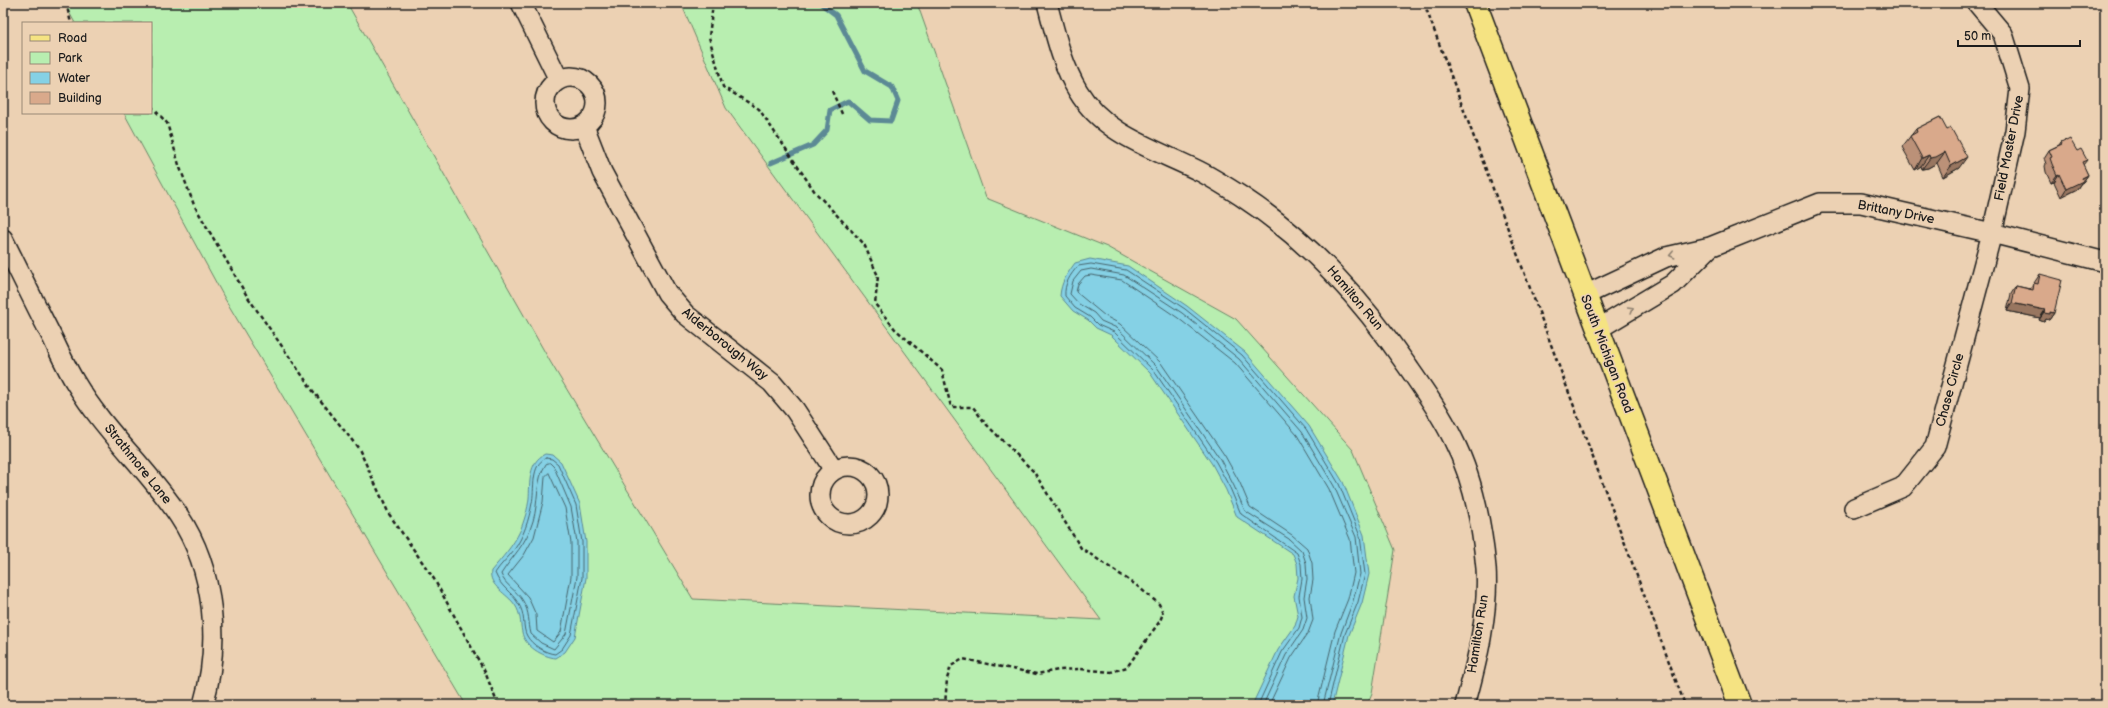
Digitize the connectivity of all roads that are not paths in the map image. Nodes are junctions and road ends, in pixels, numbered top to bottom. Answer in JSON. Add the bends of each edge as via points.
{"nodes":[{"id":1,"x":521,"y":3,"type":"edge"},
{"id":2,"x":1047,"y":3,"type":"edge"},
{"id":3,"x":1475,"y":3,"type":"edge"},
{"id":4,"x":1977,"y":3,"type":"edge"},
{"id":5,"x":559,"y":80,"type":"junction"},
{"id":6,"x":584,"y":126,"type":"junction"},
{"id":7,"x":1992,"y":233,"type":"junction"},
{"id":8,"x":3,"y":239,"type":"edge"},
{"id":9,"x":1710,"y":247,"type":"junction"},
{"id":10,"x":2105,"y":262,"type":"edge"},
{"id":11,"x":1585,"y":295,"type":"junction"},
{"id":12,"x":1598,"y":329,"type":"junction"},
{"id":13,"x":834,"y":470,"type":"dead end"},
{"id":14,"x":1854,"y":508,"type":"dead end"},
{"id":15,"x":204,"y":705,"type":"edge"},
{"id":16,"x":1466,"y":705,"type":"edge"},
{"id":17,"x":1740,"y":705,"type":"edge"}],
"edges":[{"from":1,"to":5,"type":"street"},
{"from":2,"to":16,"type":"street","name":"Hamilton Run","via":[[1067,70],[1089,107],[1105,123],[1125,137],[1201,172],[1242,196],[1284,228],[1329,267],[1374,318],[1431,401],[1454,440],[1468,480],[1481,527],[1486,570],[1485,608]]},
{"from":3,"to":11,"type":"main road","name":"South Michigan Road"},
{"from":4,"to":7,"type":"street","name":"Field Master Drive","via":[[2003,34],[2020,89],[2015,131]]},
{"from":5,"to":6,"type":"street","via":[[547,93],[546,111],[558,125],[575,129]]},
{"from":5,"to":6,"type":"street","via":[[571,77],[583,79],[594,90],[598,106],[593,118]]},
{"from":6,"to":13,"type":"street","name":"Alderborough Way","via":[[602,172],[667,293],[685,314],[772,383],[795,410]]},
{"from":7,"to":9,"type":"street","name":"Brittany Drive","via":[[1861,203],[1820,203]]},
{"from":7,"to":10,"type":"street","name":"Brittany Drive"},
{"from":7,"to":14,"type":"street","name":"Chase Circle","via":[[1935,447],[1903,487]]},
{"from":8,"to":15,"type":"street","name":"Strathmore Lane","via":[[75,383],[179,516],[192,541],[210,596],[213,632],[210,684]]},
{"from":9,"to":11,"type":"street","one_way":true,"via":[[1666,257]]},
{"from":12,"to":9,"type":"street","name":"Brittany Drive","one_way":true,"via":[[1673,284]]},
{"from":11,"to":12,"type":"main road","name":"South Michigan Road"},
{"from":12,"to":17,"type":"main road","name":"South Michigan Road"}]}
